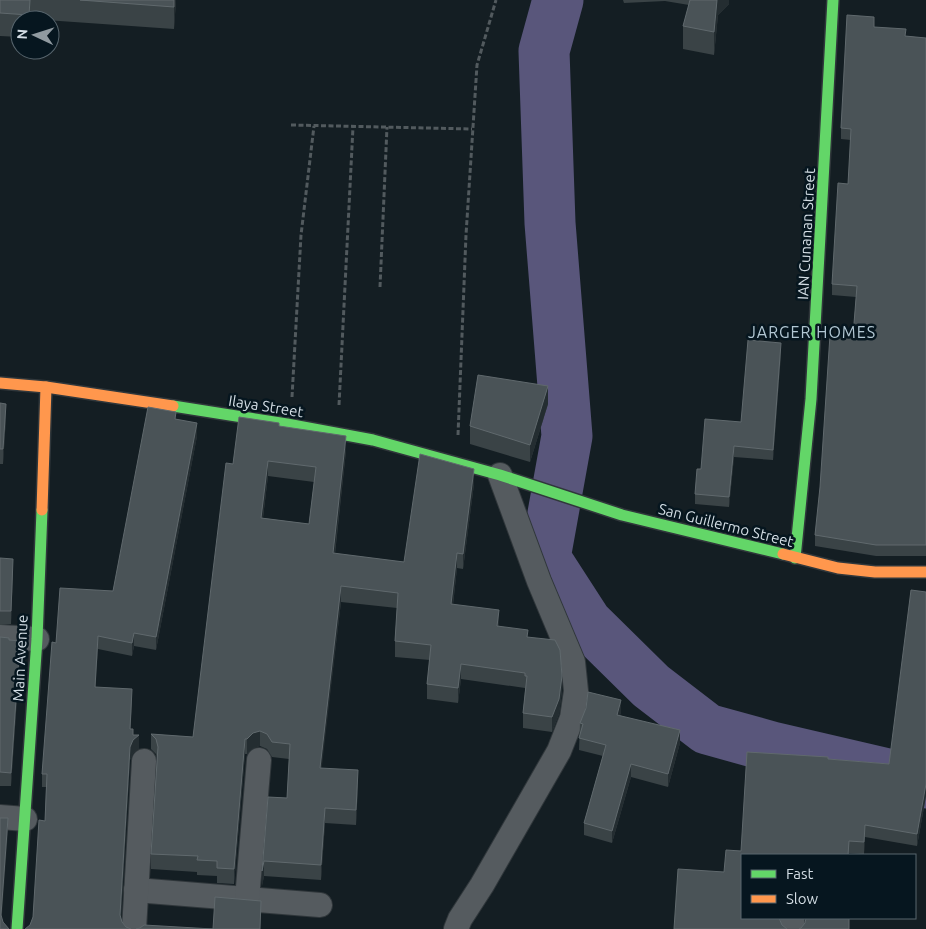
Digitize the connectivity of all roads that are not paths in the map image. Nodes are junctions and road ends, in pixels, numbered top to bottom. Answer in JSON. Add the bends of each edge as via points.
{"nodes":[{"id":1,"x":833,"y":0,"type":"edge"},
{"id":2,"x":0,"y":383,"type":"edge"},
{"id":3,"x":46,"y":387,"type":"junction"},
{"id":4,"x":500,"y":475,"type":"junction"},
{"id":5,"x":523,"y":482,"type":"joint"},
{"id":6,"x":795,"y":558,"type":"junction"},
{"id":7,"x":926,"y":572,"type":"edge"},
{"id":8,"x":0,"y":637,"type":"edge"},
{"id":9,"x":37,"y":639,"type":"junction"},
{"id":10,"x":144,"y":760,"type":"dead end"},
{"id":11,"x":259,"y":760,"type":"dead end"},
{"id":12,"x":0,"y":817,"type":"edge"},
{"id":13,"x":25,"y":819,"type":"junction"},
{"id":14,"x":136,"y":890,"type":"junction"},
{"id":15,"x":247,"y":899,"type":"junction"},
{"id":16,"x":320,"y":905,"type":"dead end"},
{"id":17,"x":17,"y":929,"type":"edge"},
{"id":18,"x":134,"y":929,"type":"edge"},
{"id":19,"x":456,"y":929,"type":"edge"}],
"edges":[{"from":1,"to":6,"type":"street","name":"IAN Cunanan Street","via":[[811,399]]},
{"from":2,"to":3,"type":"street","name":"Ilaya Street"},
{"from":3,"to":4,"type":"street","name":"Ilaya Street","via":[[338,433]]},
{"from":3,"to":9,"type":"street","name":"Main Avenue"},
{"from":4,"to":5,"type":"street","name":"Ilaya Street"},
{"from":4,"to":19,"type":"street","via":[[573,662],[576,691],[572,718],[560,751]]},
{"from":5,"to":6,"type":"street","name":"San Guillermo Street","via":[[622,514]]},
{"from":6,"to":7,"type":"street","name":"San Guillermo Street","via":[[875,572]]},
{"from":8,"to":9,"type":"street"},
{"from":9,"to":13,"type":"street","name":"Main Avenue"},
{"from":10,"to":14,"type":"street"},
{"from":11,"to":15,"type":"street"},
{"from":12,"to":13,"type":"street"},
{"from":13,"to":17,"type":"street","name":"Main Avenue"},
{"from":14,"to":15,"type":"street"},
{"from":14,"to":18,"type":"street"},
{"from":15,"to":16,"type":"street"}]}
